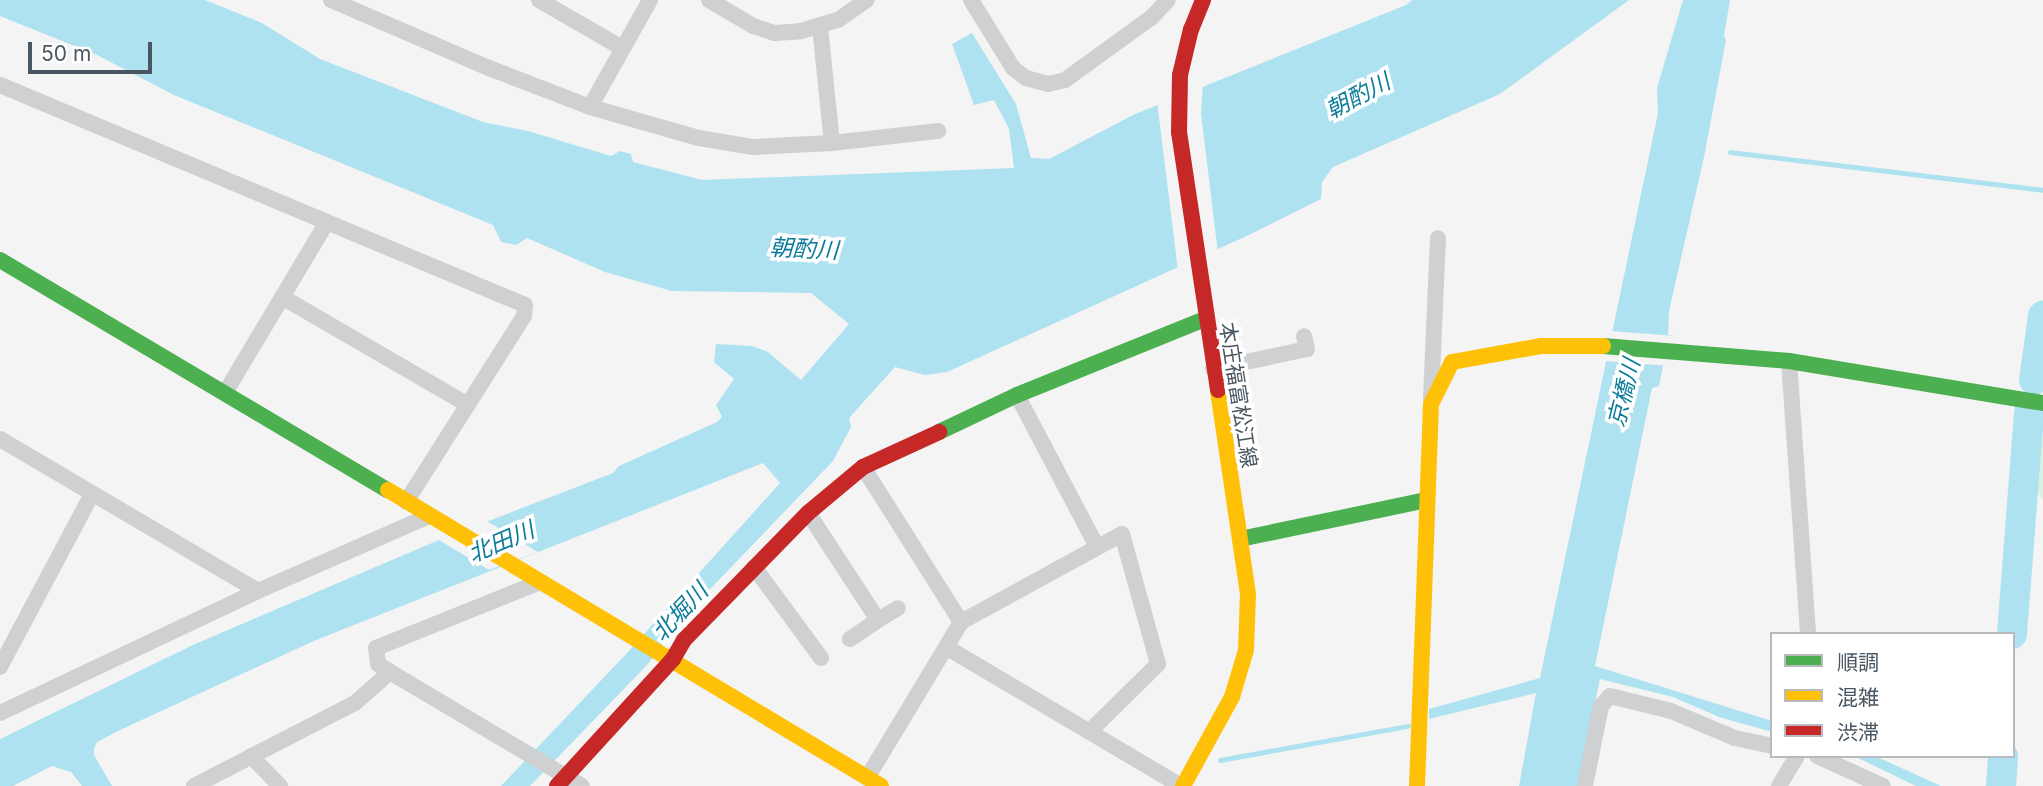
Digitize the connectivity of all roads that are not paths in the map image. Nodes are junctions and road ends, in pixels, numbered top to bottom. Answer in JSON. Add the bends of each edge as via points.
{"nodes":[{"id":1,"x":331,"y":0,"type":"edge"},
{"id":2,"x":539,"y":0,"type":"edge"},
{"id":3,"x":650,"y":0,"type":"edge"},
{"id":4,"x":709,"y":0,"type":"edge"},
{"id":5,"x":867,"y":0,"type":"edge"},
{"id":6,"x":971,"y":0,"type":"edge"},
{"id":7,"x":1168,"y":0,"type":"edge"},
{"id":8,"x":1203,"y":0,"type":"edge"},
{"id":9,"x":820,"y":26,"type":"junction"},
{"id":10,"x":622,"y":48,"type":"junction"},
{"id":11,"x":0,"y":85,"type":"edge"},
{"id":12,"x":590,"y":107,"type":"junction"},
{"id":13,"x":938,"y":131,"type":"dead end"},
{"id":14,"x":832,"y":143,"type":"junction"},
{"id":15,"x":327,"y":222,"type":"junction"},
{"id":16,"x":1438,"y":238,"type":"dead end"},
{"id":17,"x":0,"y":260,"type":"edge"},
{"id":18,"x":282,"y":297,"type":"junction"},
{"id":19,"x":1205,"y":319,"type":"junction"},
{"id":20,"x":1304,"y":336,"type":"dead end"},
{"id":21,"x":1789,"y":361,"type":"junction"},
{"id":22,"x":1213,"y":369,"type":"junction"},
{"id":23,"x":225,"y":393,"type":"junction"},
{"id":24,"x":1017,"y":395,"type":"junction"},
{"id":25,"x":2043,"y":403,"type":"edge"},
{"id":26,"x":1431,"y":404,"type":"junction"},
{"id":27,"x":468,"y":405,"type":"junction"},
{"id":28,"x":0,"y":439,"type":"edge"},
{"id":29,"x":863,"y":467,"type":"junction"},
{"id":30,"x":92,"y":494,"type":"junction"},
{"id":31,"x":1427,"y":500,"type":"junction"},
{"id":32,"x":406,"y":502,"type":"junction"},
{"id":33,"x":808,"y":513,"type":"junction"},
{"id":34,"x":437,"y":521,"type":"junction"},
{"id":35,"x":1240,"y":538,"type":"junction"},
{"id":36,"x":1097,"y":547,"type":"junction"},
{"id":37,"x":754,"y":567,"type":"junction"},
{"id":38,"x":534,"y":578,"type":"junction"},
{"id":39,"x":258,"y":592,"type":"junction"},
{"id":40,"x":898,"y":608,"type":"dead end"},
{"id":41,"x":878,"y":620,"type":"junction"},
{"id":42,"x":961,"y":622,"type":"junction"},
{"id":43,"x":1808,"y":632,"type":"edge"},
{"id":44,"x":850,"y":639,"type":"dead end"},
{"id":45,"x":946,"y":647,"type":"junction"},
{"id":46,"x":667,"y":655,"type":"junction"},
{"id":47,"x":821,"y":657,"type":"dead end"},
{"id":48,"x":0,"y":667,"type":"edge"},
{"id":49,"x":390,"y":672,"type":"junction"},
{"id":50,"x":0,"y":713,"type":"edge"},
{"id":51,"x":1091,"y":730,"type":"junction"},
{"id":52,"x":1770,"y":746,"type":"edge"},
{"id":53,"x":251,"y":757,"type":"junction"},
{"id":54,"x":1796,"y":758,"type":"edge"},
{"id":55,"x":1821,"y":758,"type":"edge"},
{"id":56,"x":561,"y":781,"type":"edge"},
{"id":57,"x":874,"y":782,"type":"edge"},
{"id":58,"x":194,"y":786,"type":"edge"},
{"id":59,"x":281,"y":786,"type":"edge"},
{"id":60,"x":582,"y":786,"type":"edge"},
{"id":61,"x":1182,"y":786,"type":"edge"},
{"id":62,"x":1417,"y":786,"type":"edge"},
{"id":63,"x":1584,"y":786,"type":"edge"},
{"id":64,"x":1779,"y":786,"type":"edge"},
{"id":65,"x":1883,"y":786,"type":"edge"}],
"edges":[{"from":1,"to":12,"type":"street"},
{"from":2,"to":10,"type":"street"},
{"from":3,"to":10,"type":"street"},
{"from":4,"to":9,"type":"street","via":[[764,30],[788,33]]},
{"from":5,"to":9,"type":"street","via":[[846,16]]},
{"from":6,"to":7,"type":"street","via":[[1013,68],[1026,78],[1048,84],[1065,80],[1153,17]]},
{"from":8,"to":19,"type":"street","name":"本庄福富松江線","via":[[1180,75],[1180,151]]},
{"from":9,"to":14,"type":"street"},
{"from":10,"to":12,"type":"street"},
{"from":11,"to":15,"type":"street"},
{"from":12,"to":14,"type":"street","via":[[699,138],[753,147]]},
{"from":13,"to":14,"type":"street"},
{"from":15,"to":18,"type":"street"},
{"from":15,"to":27,"type":"street","via":[[525,305],[524,316]]},
{"from":16,"to":26,"type":"street"},
{"from":17,"to":23,"type":"street"},
{"from":18,"to":23,"type":"street"},
{"from":18,"to":27,"type":"street"},
{"from":19,"to":22,"type":"street","name":"本庄福富松江線"},
{"from":19,"to":24,"type":"street"},
{"from":20,"to":22,"type":"street","via":[[1307,349]]},
{"from":21,"to":25,"type":"street"},
{"from":21,"to":26,"type":"street","via":[[1605,346],[1541,346],[1452,362]]},
{"from":21,"to":43,"type":"street"},
{"from":22,"to":35,"type":"street","name":"本庄福富松江線"},
{"from":23,"to":32,"type":"street"},
{"from":24,"to":29,"type":"street"},
{"from":24,"to":36,"type":"street"},
{"from":26,"to":31,"type":"street"},
{"from":27,"to":32,"type":"street"},
{"from":28,"to":30,"type":"street"},
{"from":29,"to":33,"type":"street"},
{"from":29,"to":42,"type":"street"},
{"from":30,"to":39,"type":"street"},
{"from":30,"to":48,"type":"street"},
{"from":31,"to":35,"type":"street"},
{"from":31,"to":62,"type":"street"},
{"from":32,"to":34,"type":"street"},
{"from":33,"to":37,"type":"street"},
{"from":33,"to":41,"type":"street"},
{"from":34,"to":38,"type":"street"},
{"from":34,"to":39,"type":"street"},
{"from":35,"to":61,"type":"street","name":"本庄福富松江線","via":[[1248,594],[1246,650],[1232,697]]},
{"from":36,"to":42,"type":"street"},
{"from":36,"to":51,"type":"street","via":[[1122,534],[1158,664]]},
{"from":37,"to":46,"type":"street"},
{"from":37,"to":47,"type":"street"},
{"from":38,"to":46,"type":"street"},
{"from":38,"to":49,"type":"street","via":[[376,648],[378,664]]},
{"from":39,"to":50,"type":"street"},
{"from":40,"to":41,"type":"street"},
{"from":41,"to":44,"type":"street"},
{"from":42,"to":45,"type":"street"},
{"from":45,"to":51,"type":"street"},
{"from":45,"to":57,"type":"street"},
{"from":46,"to":56,"type":"street"},
{"from":46,"to":57,"type":"street"},
{"from":49,"to":53,"type":"street","via":[[355,703]]},
{"from":49,"to":56,"type":"street","via":[[551,767]]},
{"from":51,"to":61,"type":"street"},
{"from":52,"to":63,"type":"street","via":[[1735,738],[1671,711],[1610,696],[1601,706]]},
{"from":53,"to":58,"type":"street"},
{"from":53,"to":59,"type":"street"},
{"from":54,"to":64,"type":"street"},
{"from":55,"to":65,"type":"street"},
{"from":56,"to":60,"type":"street"}]}
